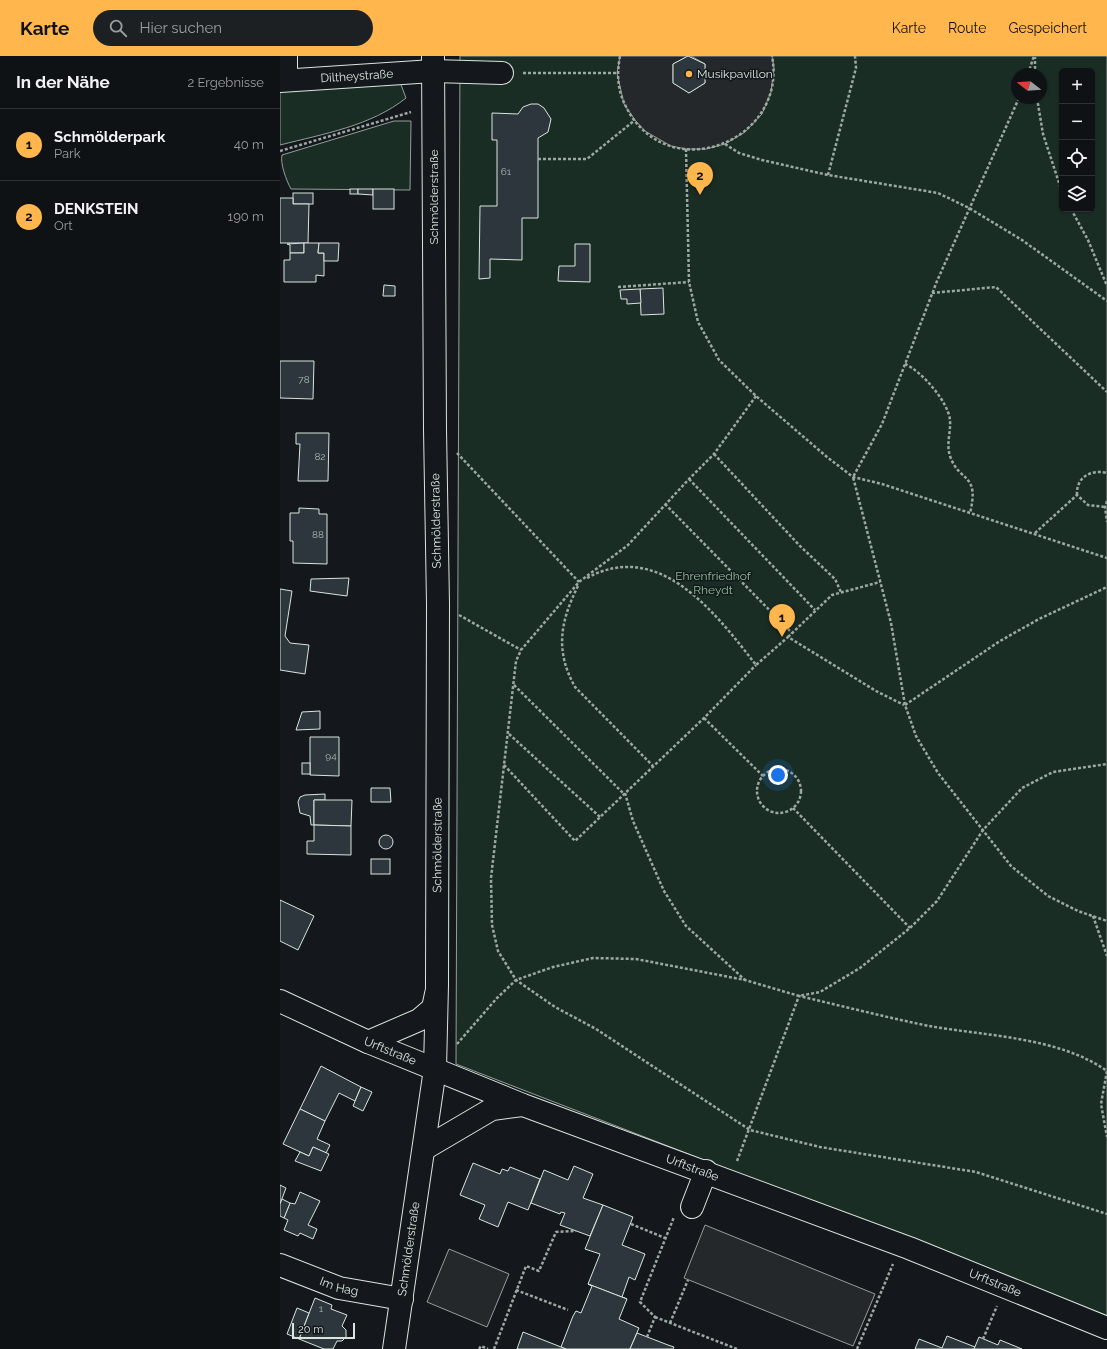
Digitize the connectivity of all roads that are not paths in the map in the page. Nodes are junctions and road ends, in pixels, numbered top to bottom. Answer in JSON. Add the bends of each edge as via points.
{"nodes":[{"id":1,"x":286,"y":56,"type":"edge"},
{"id":2,"x":433,"y":63,"type":"edge"},
{"id":3,"x":502,"y":73,"type":"road end"},
{"id":4,"x":283,"y":80,"type":"edge"},
{"id":5,"x":437,"y":985,"type":"junction"},
{"id":6,"x":280,"y":1000,"type":"edge"},
{"id":7,"x":368,"y":1042,"type":"junction"},
{"id":8,"x":435,"y":1069,"type":"junction"},
{"id":9,"x":523,"y":1105,"type":"junction"},
{"id":10,"x":424,"y":1149,"type":"junction"},
{"id":11,"x":706,"y":1171,"type":"junction"},
{"id":12,"x":683,"y":1212,"type":"road end"},
{"id":13,"x":280,"y":1265,"type":"edge"},
{"id":14,"x":402,"y":1299,"type":"junction"},
{"id":15,"x":1107,"y":1328,"type":"edge"},
{"id":16,"x":394,"y":1349,"type":"edge"}],
"edges":[{"from":1,"to":4,"type":"street"},
{"from":2,"to":3,"type":"street","name":"Diltheystraße"},
{"from":2,"to":4,"type":"street","name":"Diltheystraße"},
{"from":2,"to":5,"type":"street","name":"Schmölderstraße","via":[[434,429],[438,604]]},
{"from":5,"to":7,"type":"street","name":"Schmölderstraße","via":[[433,1008],[419,1020]]},
{"from":5,"to":8,"type":"street","name":"Schmölderstraße"},
{"from":6,"to":7,"type":"street","name":"Urftstraße"},
{"from":7,"to":8,"type":"street","name":"Urftstraße"},
{"from":8,"to":9,"type":"street","name":"Urftstraße"},
{"from":8,"to":10,"type":"street","name":"Schmölderstraße"},
{"from":9,"to":10,"type":"street","via":[[492,1109]]},
{"from":9,"to":11,"type":"street","name":"Urftstraße"},
{"from":10,"to":14,"type":"street","name":"Schmölderstraße"},
{"from":11,"to":12,"type":"street"},
{"from":11,"to":15,"type":"street","name":"Urftstraße","via":[[901,1245]]},
{"from":13,"to":14,"type":"street","name":"Im Hag","via":[[339,1288]]},
{"from":14,"to":16,"type":"street","name":"Schmölderstraße"}]}
